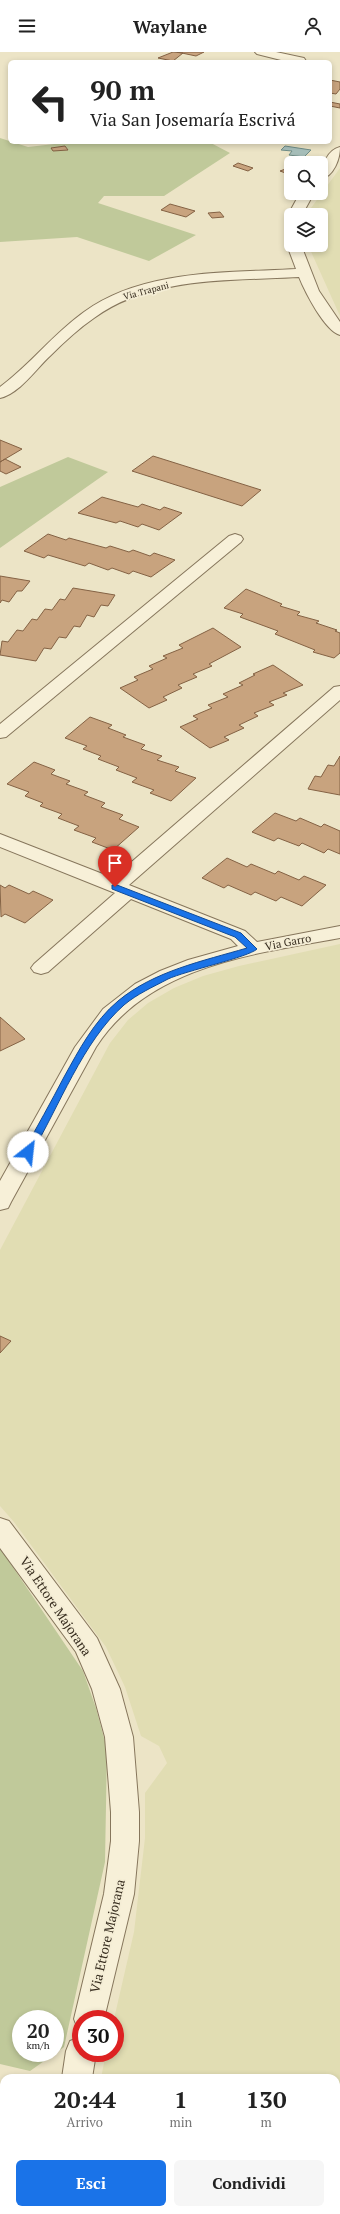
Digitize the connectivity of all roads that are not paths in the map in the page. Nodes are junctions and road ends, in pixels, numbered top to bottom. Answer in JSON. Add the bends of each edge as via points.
{"nodes":[{"id":1,"x":260,"y":52,"type":"edge"},
{"id":2,"x":296,"y":60,"type":"edge"},
{"id":3,"x":340,"y":151,"type":"edge"},
{"id":4,"x":328,"y":166,"type":"edge"},
{"id":5,"x":296,"y":252,"type":"edge"},
{"id":6,"x":302,"y":273,"type":"junction"},
{"id":7,"x":340,"y":331,"type":"edge"},
{"id":8,"x":0,"y":394,"type":"edge"},
{"id":9,"x":235,"y":539,"type":"dead end"},
{"id":10,"x":340,"y":691,"type":"edge"},
{"id":11,"x":0,"y":733,"type":"edge"},
{"id":12,"x":0,"y":840,"type":"edge"},
{"id":13,"x":122,"y":889,"type":"junction"},
{"id":14,"x":340,"y":932,"type":"edge"},
{"id":15,"x":253,"y":949,"type":"junction"},
{"id":16,"x":41,"y":968,"type":"dead end"},
{"id":17,"x":0,"y":1202,"type":"edge"},
{"id":18,"x":0,"y":1528,"type":"edge"},
{"id":19,"x":90,"y":2010,"type":"edge"},
{"id":20,"x":79,"y":2062,"type":"edge"},
{"id":21,"x":78,"y":2074,"type":"edge"}],
"edges":[{"from":1,"to":2,"type":"street"},
{"from":3,"to":4,"type":"street"},
{"from":5,"to":6,"type":"street"},
{"from":6,"to":7,"type":"street","via":[[324,311]]},
{"from":6,"to":8,"type":"street","name":"Via Trapani","via":[[204,278],[124,296],[102,306],[79,322]]},
{"from":9,"to":11,"type":"street"},
{"from":10,"to":13,"type":"street"},
{"from":12,"to":13,"type":"street"},
{"from":13,"to":15,"type":"street","via":[[238,935]]},
{"from":13,"to":16,"type":"street"},
{"from":14,"to":15,"type":"street","name":"Via Garro"},
{"from":15,"to":17,"type":"street","name":"Via Garro","via":[[202,963],[145,987],[122,1003],[102,1022]]},
{"from":18,"to":19,"type":"street","name":"Via Ettore Majorana","via":[[87,1646],[106,1689],[119,1737],[125,1812],[121,1879]]},
{"from":20,"to":21,"type":"street"}]}
